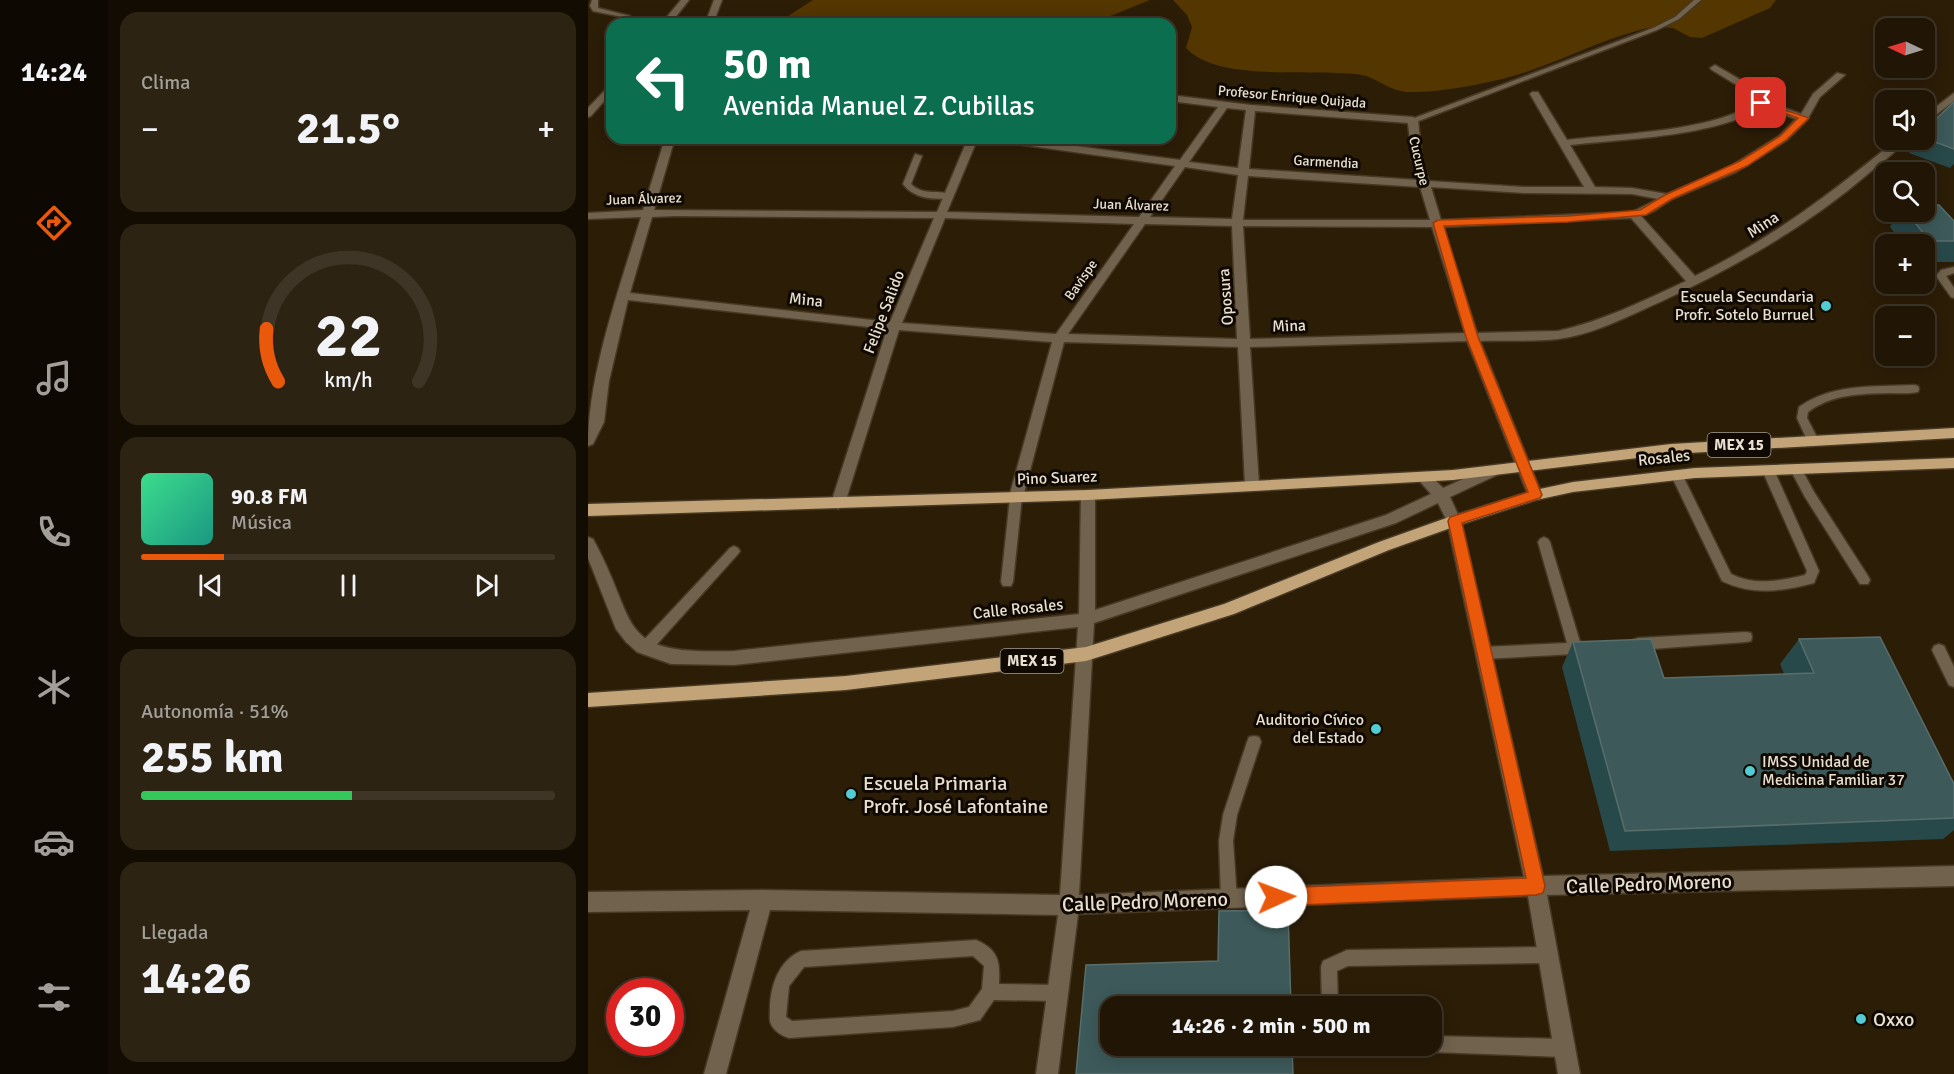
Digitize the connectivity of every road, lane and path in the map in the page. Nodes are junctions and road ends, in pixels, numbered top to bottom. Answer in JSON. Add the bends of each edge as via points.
{"nodes":[{"id":1,"x":595,"y":0,"type":"edge"},
{"id":2,"x":685,"y":0,"type":"edge"},
{"id":3,"x":718,"y":0,"type":"edge"},
{"id":4,"x":1698,"y":0,"type":"edge"},
{"id":5,"x":627,"y":16,"type":"dead end"},
{"id":6,"x":670,"y":18,"type":"edge"},
{"id":7,"x":711,"y":18,"type":"edge"},
{"id":8,"x":1715,"y":68,"type":"dead end"},
{"id":9,"x":1840,"y":75,"type":"dead end"},
{"id":10,"x":606,"y":93,"type":"edge"},
{"id":11,"x":1535,"y":94,"type":"dead end"},
{"id":12,"x":1954,"y":96,"type":"edge"},
{"id":13,"x":1176,"y":99,"type":"edge"},
{"id":14,"x":600,"y":100,"type":"junction"},
{"id":15,"x":606,"y":100,"type":"edge"},
{"id":16,"x":588,"y":101,"type":"edge"},
{"id":17,"x":1761,"y":103,"type":"junction"},
{"id":18,"x":1224,"y":105,"type":"junction"},
{"id":19,"x":1251,"y":108,"type":"junction"},
{"id":20,"x":1935,"y":112,"type":"edge"},
{"id":21,"x":588,"y":114,"type":"edge"},
{"id":22,"x":1804,"y":118,"type":"junction"},
{"id":23,"x":1413,"y":120,"type":"junction"},
{"id":24,"x":1564,"y":143,"type":"junction"},
{"id":25,"x":668,"y":144,"type":"edge"},
{"id":26,"x":971,"y":144,"type":"edge"},
{"id":27,"x":1036,"y":144,"type":"edge"},
{"id":28,"x":1890,"y":150,"type":"edge"},
{"id":29,"x":918,"y":156,"type":"dead end"},
{"id":30,"x":1181,"y":165,"type":"junction"},
{"id":31,"x":1241,"y":172,"type":"junction"},
{"id":32,"x":1423,"y":182,"type":"junction"},
{"id":33,"x":1591,"y":190,"type":"junction"},
{"id":34,"x":949,"y":196,"type":"junction"},
{"id":35,"x":1662,"y":196,"type":"junction"},
{"id":36,"x":649,"y":212,"type":"junction"},
{"id":37,"x":942,"y":214,"type":"junction"},
{"id":38,"x":1634,"y":214,"type":"junction"},
{"id":39,"x":588,"y":216,"type":"edge"},
{"id":40,"x":1141,"y":220,"type":"junction"},
{"id":41,"x":1237,"y":223,"type":"junction"},
{"id":42,"x":1438,"y":223,"type":"junction"},
{"id":43,"x":1954,"y":270,"type":"edge"},
{"id":44,"x":1694,"y":282,"type":"junction"},
{"id":45,"x":1954,"y":295,"type":"edge"},
{"id":46,"x":623,"y":296,"type":"junction"},
{"id":47,"x":894,"y":326,"type":"junction"},
{"id":48,"x":1472,"y":337,"type":"junction"},
{"id":49,"x":1059,"y":338,"type":"junction"},
{"id":50,"x":1246,"y":343,"type":"junction"},
{"id":51,"x":602,"y":381,"type":"junction"},
{"id":52,"x":588,"y":382,"type":"edge"},
{"id":53,"x":1914,"y":389,"type":"dead end"},
{"id":54,"x":1954,"y":433,"type":"edge"},
{"id":55,"x":588,"y":441,"type":"edge"},
{"id":56,"x":1813,"y":441,"type":"junction"},
{"id":57,"x":1954,"y":463,"type":"edge"},
{"id":58,"x":1526,"y":466,"type":"junction"},
{"id":59,"x":1796,"y":469,"type":"junction"},
{"id":60,"x":1768,"y":470,"type":"junction"},
{"id":61,"x":1492,"y":471,"type":"junction"},
{"id":62,"x":1677,"y":475,"type":"junction"},
{"id":63,"x":1423,"y":477,"type":"junction"},
{"id":64,"x":1252,"y":485,"type":"junction"},
{"id":65,"x":1088,"y":495,"type":"junction"},
{"id":66,"x":1535,"y":495,"type":"junction"},
{"id":67,"x":1442,"y":496,"type":"junction"},
{"id":68,"x":1016,"y":497,"type":"junction"},
{"id":69,"x":838,"y":503,"type":"junction"},
{"id":70,"x":588,"y":510,"type":"edge"},
{"id":71,"x":1454,"y":521,"type":"junction"},
{"id":72,"x":1544,"y":542,"type":"dead end"},
{"id":73,"x":588,"y":543,"type":"edge"},
{"id":74,"x":734,"y":551,"type":"dead end"},
{"id":75,"x":1864,"y":580,"type":"dead end"},
{"id":76,"x":1007,"y":582,"type":"dead end"},
{"id":77,"x":1084,"y":620,"type":"junction"},
{"id":78,"x":1746,"y":638,"type":"dead end"},
{"id":79,"x":1621,"y":645,"type":"edge"},
{"id":80,"x":1598,"y":646,"type":"edge"},
{"id":81,"x":645,"y":648,"type":"junction"},
{"id":82,"x":1575,"y":648,"type":"junction"},
{"id":83,"x":1939,"y":650,"type":"dead end"},
{"id":84,"x":1484,"y":653,"type":"junction"},
{"id":85,"x":1086,"y":654,"type":"junction"},
{"id":86,"x":1954,"y":681,"type":"edge"},
{"id":87,"x":588,"y":700,"type":"edge"},
{"id":88,"x":1254,"y":742,"type":"dead end"},
{"id":89,"x":1954,"y":876,"type":"edge"},
{"id":90,"x":1536,"y":886,"type":"junction"},
{"id":91,"x":1229,"y":899,"type":"junction"},
{"id":92,"x":763,"y":900,"type":"junction"},
{"id":93,"x":588,"y":902,"type":"edge"},
{"id":94,"x":1069,"y":905,"type":"junction"},
{"id":95,"x":1547,"y":955,"type":"junction"},
{"id":96,"x":990,"y":992,"type":"junction"},
{"id":97,"x":1057,"y":993,"type":"junction"},
{"id":98,"x":1330,"y":996,"type":"edge"},
{"id":99,"x":1442,"y":1044,"type":"edge"},
{"id":100,"x":1563,"y":1048,"type":"junction"},
{"id":101,"x":715,"y":1074,"type":"edge"},
{"id":102,"x":1047,"y":1074,"type":"edge"},
{"id":103,"x":1569,"y":1074,"type":"edge"}],
"edges":[{"from":1,"to":5,"type":"lane","via":[[595,10]]},
{"from":2,"to":6,"type":"street"},
{"from":3,"to":7,"type":"street"},
{"from":4,"to":23,"type":"lane","name":"Cucurpe","via":[[1677,18],[1655,29]]},
{"from":8,"to":17,"type":"street","via":[[1757,93]]},
{"from":9,"to":22,"type":"street","name":"Juan Álvarez","via":[[1816,96]]},
{"from":10,"to":14,"type":"street"},
{"from":11,"to":24,"type":"street"},
{"from":12,"to":20,"type":"street"},
{"from":13,"to":18,"type":"street","name":"Profesor Enrique Quijada"},
{"from":14,"to":15,"type":"street"},
{"from":14,"to":16,"type":"street"},
{"from":14,"to":21,"type":"street"},
{"from":17,"to":22,"type":"street"},
{"from":17,"to":24,"type":"street","via":[[1753,111],[1719,121]]},
{"from":18,"to":19,"type":"street","name":"Profesor Enrique Quijada"},
{"from":18,"to":30,"type":"street","name":"Bavispe"},
{"from":19,"to":23,"type":"street","name":"Profesor Enrique Quijada"},
{"from":19,"to":31,"type":"street","name":"Oposura"},
{"from":22,"to":35,"type":"street","name":"Juan Álvarez","via":[[1783,138],[1744,164]]},
{"from":23,"to":32,"type":"street","name":"Cucurpe","via":[[1413,148]]},
{"from":24,"to":33,"type":"street"},
{"from":25,"to":36,"type":"street"},
{"from":26,"to":34,"type":"street","name":"Felipe Salido"},
{"from":27,"to":30,"type":"street","name":"Garmendia"},
{"from":28,"to":44,"type":"street","name":"Mina","via":[[1816,210],[1762,247]]},
{"from":29,"to":34,"type":"lane","via":[[907,184],[924,195]]},
{"from":30,"to":31,"type":"street","name":"Garmendia"},
{"from":30,"to":40,"type":"street","name":"Bavispe"},
{"from":31,"to":32,"type":"street","name":"Garmendia"},
{"from":31,"to":41,"type":"street","name":"Oposura"},
{"from":32,"to":33,"type":"street","name":"Garmendia","via":[[1524,190]]},
{"from":32,"to":42,"type":"street","name":"Cucurpe"},
{"from":33,"to":35,"type":"street","name":"Garmendia"},
{"from":34,"to":37,"type":"street","name":"Felipe Salido"},
{"from":35,"to":38,"type":"street","name":"Juan Álvarez","via":[[1650,209]]},
{"from":36,"to":37,"type":"street","name":"Juan Álvarez"},
{"from":36,"to":39,"type":"street","name":"Juan Álvarez"},
{"from":36,"to":46,"type":"street"},
{"from":37,"to":40,"type":"street","name":"Juan Álvarez"},
{"from":37,"to":47,"type":"street","name":"Felipe Salido"},
{"from":38,"to":42,"type":"street","name":"Juan Álvarez"},
{"from":38,"to":44,"type":"street"},
{"from":40,"to":41,"type":"street","name":"Juan Álvarez"},
{"from":40,"to":49,"type":"street","name":"Bavispe"},
{"from":41,"to":42,"type":"street","name":"Juan Álvarez"},
{"from":41,"to":50,"type":"street","name":"Oposura"},
{"from":42,"to":48,"type":"street","name":"Cucurpe"},
{"from":43,"to":45,"type":"lane","via":[[1941,276]]},
{"from":44,"to":48,"type":"street","name":"Mina","via":[[1583,330],[1534,338]]},
{"from":46,"to":47,"type":"street","name":"Mina"},
{"from":46,"to":51,"type":"street"},
{"from":47,"to":49,"type":"street","name":"Mina"},
{"from":47,"to":69,"type":"street","name":"Felipe Salido"},
{"from":48,"to":50,"type":"street","name":"Mina"},
{"from":48,"to":58,"type":"street","name":"Cucurpe"},
{"from":49,"to":50,"type":"street","name":"Mina"},
{"from":49,"to":68,"type":"street","name":"Bavispe"},
{"from":50,"to":64,"type":"street","name":"Oposura"},
{"from":51,"to":52,"type":"street"},
{"from":51,"to":55,"type":"street","via":[[597,422]]},
{"from":53,"to":56,"type":"lane","via":[[1840,393],[1816,400],[1803,410],[1802,418]]},
{"from":54,"to":56,"type":"main road","name":"Rosales","number":"MEX 15"},
{"from":56,"to":58,"type":"main road","name":"Rosales","number":"MEX 15","via":[[1671,449]]},
{"from":57,"to":59,"type":"main road","name":"Rosales","number":"MEX 15"},
{"from":58,"to":61,"type":"main road","name":"Pino Suarez","number":"MEX 15"},
{"from":58,"to":66,"type":"street","name":"Cucurpe"},
{"from":59,"to":60,"type":"main road","name":"Rosales","number":"MEX 15"},
{"from":59,"to":75,"type":"lane"},
{"from":60,"to":62,"type":"main road","name":"Rosales","number":"MEX 15"},
{"from":60,"to":62,"type":"lane","via":[[1813,571],[1810,579],[1781,586],[1741,586],[1726,577]]},
{"from":61,"to":63,"type":"main road","name":"Pino Suarez","number":"MEX 15"},
{"from":61,"to":67,"type":"street","name":"Calle Rosales"},
{"from":62,"to":66,"type":"main road","name":"Rosales","number":"MEX 15"},
{"from":63,"to":64,"type":"main road","name":"Pino Suarez","number":"MEX 15"},
{"from":63,"to":67,"type":"street"},
{"from":64,"to":65,"type":"main road","name":"Pino Suarez","number":"MEX 15"},
{"from":65,"to":68,"type":"main road","name":"Pino Suarez","number":"MEX 15"},
{"from":65,"to":77,"type":"street"},
{"from":66,"to":71,"type":"main road","name":"Rosales","number":"MEX 15"},
{"from":67,"to":71,"type":"street"},
{"from":67,"to":77,"type":"street","name":"Calle Rosales","via":[[1380,523]]},
{"from":68,"to":69,"type":"main road","name":"Pino Suarez","number":"MEX 15"},
{"from":68,"to":76,"type":"lane"},
{"from":69,"to":70,"type":"main road","name":"Pino Suarez","number":"MEX 15"},
{"from":71,"to":84,"type":"street"},
{"from":71,"to":85,"type":"main road","number":"MEX 15","via":[[1228,609]]},
{"from":72,"to":82,"type":"lane"},
{"from":73,"to":81,"type":"street","name":"Calle Rosales","via":[[622,624]]},
{"from":74,"to":81,"type":"lane"},
{"from":77,"to":81,"type":"street","name":"Calle Rosales","via":[[734,658],[676,658]]},
{"from":77,"to":85,"type":"street"},
{"from":78,"to":79,"type":"lane"},
{"from":80,"to":82,"type":"lane"},
{"from":82,"to":84,"type":"lane"},
{"from":83,"to":86,"type":"lane"},
{"from":84,"to":90,"type":"street"},
{"from":85,"to":87,"type":"main road","number":"MEX 15","via":[[846,683]]},
{"from":85,"to":94,"type":"street"},
{"from":88,"to":91,"type":"lane","via":[[1228,824]]},
{"from":89,"to":90,"type":"street","name":"Calle Pedro Moreno"},
{"from":90,"to":91,"type":"street","name":"Calle Pedro Moreno"},
{"from":90,"to":95,"type":"street"},
{"from":91,"to":94,"type":"street","name":"Calle Pedro Moreno"},
{"from":92,"to":93,"type":"street","name":"Calle Pedro Moreno"},
{"from":92,"to":94,"type":"street","name":"Calle Pedro Moreno"},
{"from":92,"to":101,"type":"street"},
{"from":94,"to":97,"type":"street"},
{"from":95,"to":98,"type":"lane","via":[[1347,958],[1329,967]]},
{"from":95,"to":100,"type":"street"},
{"from":96,"to":96,"type":"lane","via":[[992,963],[976,948],[801,959],[784,974],[778,996],[778,1021],[789,1030],[953,1019],[974,1014]]},
{"from":96,"to":97,"type":"lane"},
{"from":97,"to":102,"type":"street"},
{"from":99,"to":100,"type":"lane"},
{"from":100,"to":103,"type":"street"}]}
